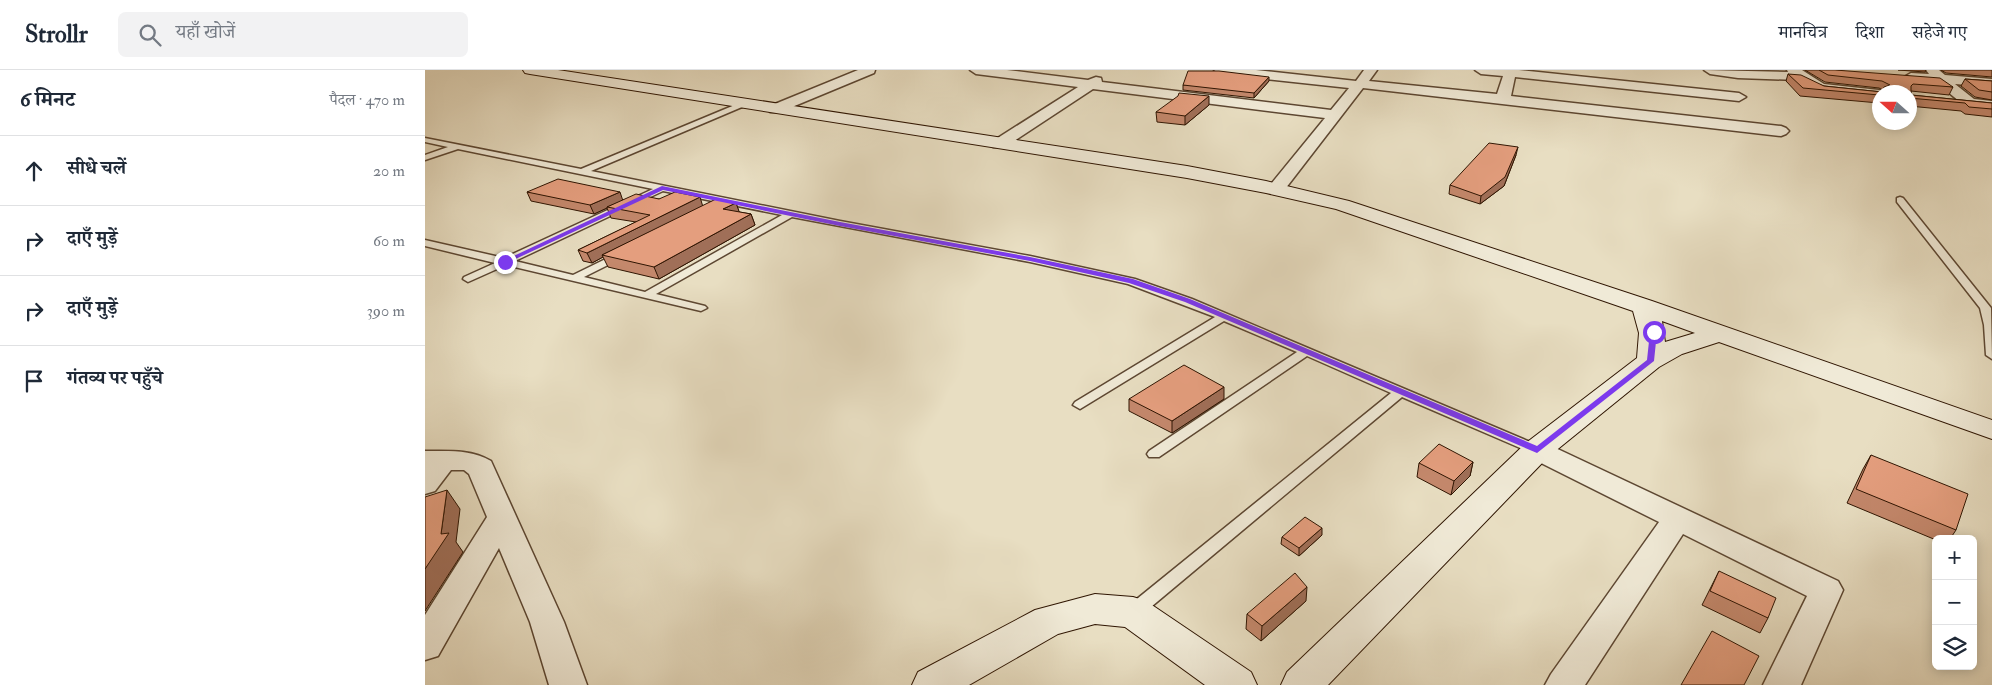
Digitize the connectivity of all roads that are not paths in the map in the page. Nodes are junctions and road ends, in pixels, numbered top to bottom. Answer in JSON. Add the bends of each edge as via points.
{"nodes":[{"id":1,"x":530,"y":70,"type":"edge"},
{"id":2,"x":869,"y":70,"type":"edge"},
{"id":3,"x":976,"y":70,"type":"edge"},
{"id":4,"x":1112,"y":70,"type":"edge"},
{"id":5,"x":1219,"y":70,"type":"edge"},
{"id":6,"x":1371,"y":70,"type":"edge"},
{"id":7,"x":1481,"y":70,"type":"edge"},
{"id":8,"x":1710,"y":70,"type":"edge"},
{"id":9,"x":1511,"y":72,"type":"edge"},
{"id":10,"x":1796,"y":73,"type":"edge"},
{"id":11,"x":1936,"y":75,"type":"edge"},
{"id":12,"x":1902,"y":76,"type":"edge"},
{"id":13,"x":1090,"y":84,"type":"junction"},
{"id":14,"x":1992,"y":84,"type":"edge"},
{"id":15,"x":1360,"y":85,"type":"junction"},
{"id":16,"x":1872,"y":93,"type":"edge"},
{"id":17,"x":1739,"y":97,"type":"dead end"},
{"id":18,"x":1503,"y":99,"type":"junction"},
{"id":19,"x":1944,"y":100,"type":"edge"},
{"id":20,"x":1970,"y":103,"type":"junction"},
{"id":21,"x":745,"y":104,"type":"junction"},
{"id":22,"x":1992,"y":105,"type":"edge"},
{"id":23,"x":775,"y":109,"type":"junction"},
{"id":24,"x":1335,"y":115,"type":"junction"},
{"id":25,"x":1781,"y":131,"type":"dead end"},
{"id":26,"x":425,"y":140,"type":"edge"},
{"id":27,"x":999,"y":144,"type":"junction"},
{"id":28,"x":457,"y":146,"type":"junction"},
{"id":29,"x":425,"y":158,"type":"edge"},
{"id":30,"x":581,"y":172,"type":"junction"},
{"id":31,"x":662,"y":188,"type":"junction"},
{"id":32,"x":1276,"y":189,"type":"junction"},
{"id":33,"x":1900,"y":200,"type":"dead end"},
{"id":34,"x":726,"y":201,"type":"junction"},
{"id":35,"x":708,"y":210,"type":"edge"},
{"id":36,"x":790,"y":214,"type":"junction"},
{"id":37,"x":425,"y":243,"type":"edge"},
{"id":38,"x":629,"y":251,"type":"edge"},
{"id":39,"x":505,"y":262,"type":"junction"},
{"id":40,"x":575,"y":278,"type":"junction"},
{"id":41,"x":467,"y":279,"type":"dead end"},
{"id":42,"x":647,"y":295,"type":"junction"},
{"id":43,"x":1643,"y":306,"type":"junction"},
{"id":44,"x":701,"y":308,"type":"dead end"},
{"id":45,"x":1224,"y":316,"type":"junction"},
{"id":46,"x":1720,"y":333,"type":"junction"},
{"id":47,"x":1306,"y":351,"type":"junction"},
{"id":48,"x":1992,"y":355,"type":"edge"},
{"id":49,"x":1651,"y":361,"type":"junction"},
{"id":50,"x":1401,"y":391,"type":"junction"},
{"id":51,"x":1080,"y":405,"type":"dead end"},
{"id":52,"x":1992,"y":430,"type":"edge"},
{"id":53,"x":1537,"y":450,"type":"junction"},
{"id":54,"x":1154,"y":454,"type":"dead end"},
{"id":55,"x":431,"y":469,"type":"edge"},
{"id":56,"x":502,"y":517,"type":"junction"},
{"id":57,"x":1678,"y":518,"type":"junction"},
{"id":58,"x":1133,"y":612,"type":"junction"},
{"id":59,"x":425,"y":645,"type":"edge"},
{"id":60,"x":568,"y":685,"type":"edge"},
{"id":61,"x":932,"y":685,"type":"edge"},
{"id":62,"x":1237,"y":685,"type":"edge"},
{"id":63,"x":1301,"y":685,"type":"edge"},
{"id":64,"x":1564,"y":685,"type":"edge"},
{"id":65,"x":1782,"y":685,"type":"edge"}],
"edges":[{"from":1,"to":21,"type":"main road"},
{"from":2,"to":23,"type":"street"},
{"from":3,"to":13,"type":"street"},
{"from":4,"to":13,"type":"street"},
{"from":5,"to":15,"type":"street"},
{"from":6,"to":15,"type":"street"},
{"from":7,"to":9,"type":"street"},
{"from":8,"to":10,"type":"street","via":[[1738,74]]},
{"from":9,"to":17,"type":"street"},
{"from":9,"to":18,"type":"street"},
{"from":10,"to":16,"type":"street","via":[[1821,88]]},
{"from":11,"to":12,"type":"street"},
{"from":11,"to":14,"type":"street"},
{"from":11,"to":20,"type":"street"},
{"from":13,"to":24,"type":"street"},
{"from":13,"to":27,"type":"street"},
{"from":15,"to":18,"type":"street"},
{"from":15,"to":24,"type":"street"},
{"from":18,"to":25,"type":"street"},
{"from":19,"to":20,"type":"street"},
{"from":20,"to":22,"type":"street"},
{"from":21,"to":23,"type":"main road"},
{"from":21,"to":30,"type":"lane"},
{"from":23,"to":27,"type":"main road"},
{"from":24,"to":32,"type":"street"},
{"from":26,"to":28,"type":"lane"},
{"from":27,"to":32,"type":"main road","via":[[1178,170]]},
{"from":28,"to":29,"type":"lane"},
{"from":28,"to":30,"type":"lane"},
{"from":30,"to":31,"type":"lane"},
{"from":31,"to":34,"type":"lane"},
{"from":31,"to":39,"type":"lane"},
{"from":32,"to":43,"type":"main road","via":[[1342,205]]},
{"from":33,"to":48,"type":"lane","via":[[1985,308],[1990,324]]},
{"from":34,"to":35,"type":"lane"},
{"from":34,"to":36,"type":"lane"},
{"from":36,"to":42,"type":"lane"},
{"from":36,"to":45,"type":"lane","via":[[1131,281]]},
{"from":37,"to":39,"type":"lane"},
{"from":38,"to":40,"type":"lane"},
{"from":39,"to":40,"type":"lane"},
{"from":39,"to":41,"type":"lane"},
{"from":40,"to":42,"type":"lane"},
{"from":42,"to":44,"type":"lane"},
{"from":43,"to":46,"type":"main road"},
{"from":43,"to":49,"type":"main road","via":[[1654,332]]},
{"from":45,"to":47,"type":"lane"},
{"from":45,"to":51,"type":"lane"},
{"from":46,"to":49,"type":"main road","via":[[1673,348]]},
{"from":46,"to":52,"type":"main road"},
{"from":47,"to":50,"type":"lane"},
{"from":47,"to":54,"type":"lane"},
{"from":49,"to":53,"type":"main road"},
{"from":50,"to":53,"type":"lane"},
{"from":50,"to":58,"type":"lane"},
{"from":53,"to":57,"type":"street"},
{"from":53,"to":63,"type":"main road"},
{"from":55,"to":56,"type":"street","via":[[470,461],[481,468]]},
{"from":56,"to":59,"type":"street"},
{"from":56,"to":60,"type":"street","via":[[547,622]]},
{"from":57,"to":64,"type":"street"},
{"from":57,"to":65,"type":"street","via":[[1826,590]]},
{"from":58,"to":61,"type":"main road","via":[[1095,609],[1048,621]]},
{"from":58,"to":62,"type":"main road"}]}
